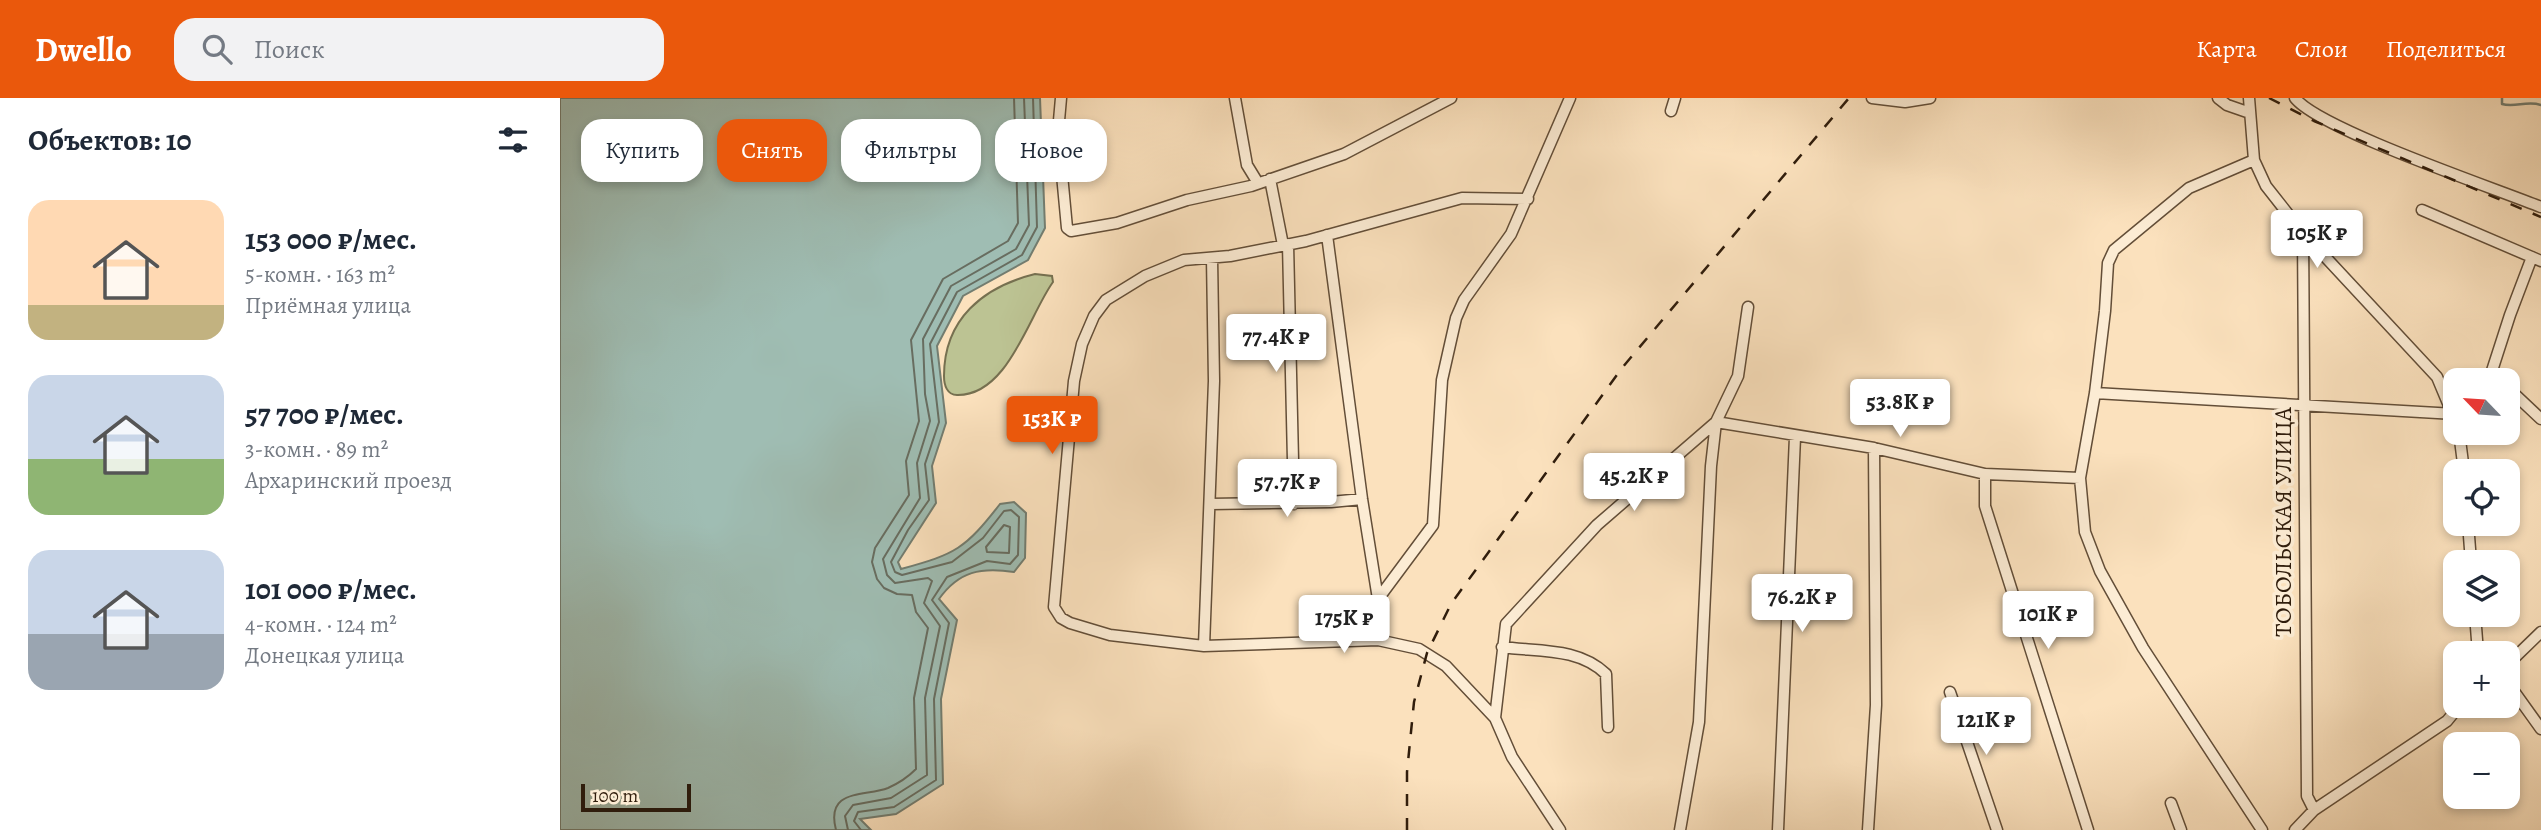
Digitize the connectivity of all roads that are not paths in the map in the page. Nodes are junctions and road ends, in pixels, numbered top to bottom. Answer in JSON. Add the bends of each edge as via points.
{"nodes":[{"id":1,"x":1061,"y":98,"type":"edge"},
{"id":2,"x":1235,"y":98,"type":"edge"},
{"id":3,"x":1451,"y":98,"type":"edge"},
{"id":4,"x":1570,"y":98,"type":"edge"},
{"id":5,"x":1675,"y":98,"type":"edge"},
{"id":6,"x":1872,"y":98,"type":"edge"},
{"id":7,"x":1930,"y":98,"type":"edge"},
{"id":8,"x":2218,"y":98,"type":"edge"},
{"id":9,"x":2249,"y":98,"type":"edge"},
{"id":10,"x":2295,"y":98,"type":"edge"},
{"id":11,"x":1671,"y":111,"type":"dead end"},
{"id":12,"x":2250,"y":113,"type":"junction"},
{"id":13,"x":2254,"y":160,"type":"junction"},
{"id":14,"x":1270,"y":179,"type":"junction"},
{"id":15,"x":1258,"y":183,"type":"junction"},
{"id":16,"x":1528,"y":199,"type":"junction"},
{"id":17,"x":2541,"y":207,"type":"edge"},
{"id":18,"x":2422,"y":210,"type":"dead end"},
{"id":19,"x":2303,"y":233,"type":"junction"},
{"id":20,"x":1327,"y":235,"type":"junction"},
{"id":21,"x":1286,"y":245,"type":"junction"},
{"id":22,"x":1212,"y":258,"type":"junction"},
{"id":23,"x":2537,"y":259,"type":"edge"},
{"id":24,"x":1748,"y":307,"type":"dead end"},
{"id":25,"x":2494,"y":368,"type":"edge"},
{"id":26,"x":2443,"y":390,"type":"edge"},
{"id":27,"x":2095,"y":393,"type":"junction"},
{"id":28,"x":2520,"y":399,"type":"edge"},
{"id":29,"x":2304,"y":406,"type":"junction"},
{"id":30,"x":2443,"y":415,"type":"edge"},
{"id":31,"x":2541,"y":419,"type":"edge"},
{"id":32,"x":1716,"y":422,"type":"junction"},
{"id":33,"x":1795,"y":437,"type":"junction"},
{"id":34,"x":1874,"y":448,"type":"junction"},
{"id":35,"x":1985,"y":474,"type":"junction"},
{"id":36,"x":2080,"y":478,"type":"junction"},
{"id":37,"x":1362,"y":499,"type":"junction"},
{"id":38,"x":1211,"y":504,"type":"junction"},
{"id":39,"x":1294,"y":504,"type":"junction"},
{"id":40,"x":1378,"y":599,"type":"junction"},
{"id":41,"x":2541,"y":632,"type":"edge"},
{"id":42,"x":1378,"y":640,"type":"junction"},
{"id":43,"x":1204,"y":646,"type":"junction"},
{"id":44,"x":1502,"y":647,"type":"junction"},
{"id":45,"x":2520,"y":652,"type":"edge"},
{"id":46,"x":1950,"y":692,"type":"dead end"},
{"id":47,"x":2520,"y":700,"type":"edge"},
{"id":48,"x":1496,"y":718,"type":"junction"},
{"id":49,"x":2449,"y":718,"type":"edge"},
{"id":50,"x":1608,"y":727,"type":"dead end"},
{"id":51,"x":2541,"y":729,"type":"edge"},
{"id":52,"x":2171,"y":803,"type":"dead end"},
{"id":53,"x":2314,"y":810,"type":"junction"},
{"id":54,"x":1560,"y":830,"type":"edge"},
{"id":55,"x":1680,"y":830,"type":"edge"},
{"id":56,"x":1778,"y":830,"type":"edge"},
{"id":57,"x":1868,"y":830,"type":"edge"},
{"id":58,"x":1997,"y":830,"type":"edge"},
{"id":59,"x":2088,"y":830,"type":"edge"},
{"id":60,"x":2181,"y":830,"type":"edge"},
{"id":61,"x":2262,"y":830,"type":"edge"},
{"id":62,"x":2295,"y":830,"type":"edge"}],
"edges":[{"from":1,"to":15,"type":"street","via":[[1058,132],[1067,228],[1081,230]]},
{"from":2,"to":15,"type":"street","via":[[1247,164]]},
{"from":3,"to":14,"type":"street","via":[[1344,155]]},
{"from":4,"to":16,"type":"street"},
{"from":5,"to":11,"type":"street"},
{"from":6,"to":7,"type":"street","via":[[1905,102]]},
{"from":8,"to":12,"type":"street"},
{"from":9,"to":12,"type":"street"},
{"from":10,"to":17,"type":"street","via":[[2309,112],[2350,131]]},
{"from":12,"to":13,"type":"street"},
{"from":13,"to":19,"type":"street","via":[[2266,186]]},
{"from":13,"to":27,"type":"street","via":[[2189,188],[2114,250],[2108,263]]},
{"from":14,"to":15,"type":"street"},
{"from":14,"to":21,"type":"street"},
{"from":16,"to":20,"type":"street","via":[[1462,198]]},
{"from":16,"to":40,"type":"street","via":[[1506,244],[1464,300],[1453,326],[1442,380],[1433,525]]},
{"from":18,"to":23,"type":"street"},
{"from":19,"to":26,"type":"street","via":[[2437,377]]},
{"from":19,"to":29,"type":"street","name":"ТОБОЛЬСКАЯ УЛИЦА"},
{"from":20,"to":21,"type":"street"},
{"from":20,"to":37,"type":"street"},
{"from":21,"to":22,"type":"street"},
{"from":21,"to":39,"type":"street"},
{"from":22,"to":38,"type":"street"},
{"from":22,"to":43,"type":"street","via":[[1165,267],[1106,300],[1094,316],[1074,382],[1054,607],[1061,618],[1110,635]]},
{"from":23,"to":25,"type":"street","via":[[2510,315]]},
{"from":24,"to":32,"type":"street","via":[[1738,376]]},
{"from":27,"to":29,"type":"street"},
{"from":27,"to":36,"type":"street"},
{"from":28,"to":31,"type":"street"},
{"from":29,"to":30,"type":"street"},
{"from":29,"to":53,"type":"street","name":"ТОБОЛЬСКАЯ УЛИЦА","via":[[2304,697],[2307,796]]},
{"from":32,"to":33,"type":"street"},
{"from":32,"to":44,"type":"street","via":[[1561,562],[1506,624]]},
{"from":32,"to":55,"type":"street","via":[[1699,722]]},
{"from":33,"to":34,"type":"street"},
{"from":33,"to":56,"type":"street"},
{"from":34,"to":35,"type":"street"},
{"from":34,"to":57,"type":"street","via":[[1876,705]]},
{"from":35,"to":36,"type":"street"},
{"from":35,"to":59,"type":"street","via":[[1986,506]]},
{"from":36,"to":61,"type":"street","via":[[2083,524],[2100,571],[2157,671]]},
{"from":37,"to":39,"type":"street"},
{"from":37,"to":40,"type":"street"},
{"from":38,"to":39,"type":"street"},
{"from":38,"to":43,"type":"street"},
{"from":40,"to":42,"type":"street"},
{"from":41,"to":45,"type":"street"},
{"from":42,"to":43,"type":"street"},
{"from":42,"to":48,"type":"street","via":[[1437,657]]},
{"from":44,"to":48,"type":"street"},
{"from":44,"to":50,"type":"street","via":[[1567,653],[1592,663],[1606,674]]},
{"from":46,"to":58,"type":"street"},
{"from":47,"to":51,"type":"street"},
{"from":48,"to":54,"type":"street","via":[[1513,757]]},
{"from":49,"to":53,"type":"street"},
{"from":52,"to":60,"type":"street"},
{"from":53,"to":62,"type":"street"}]}
